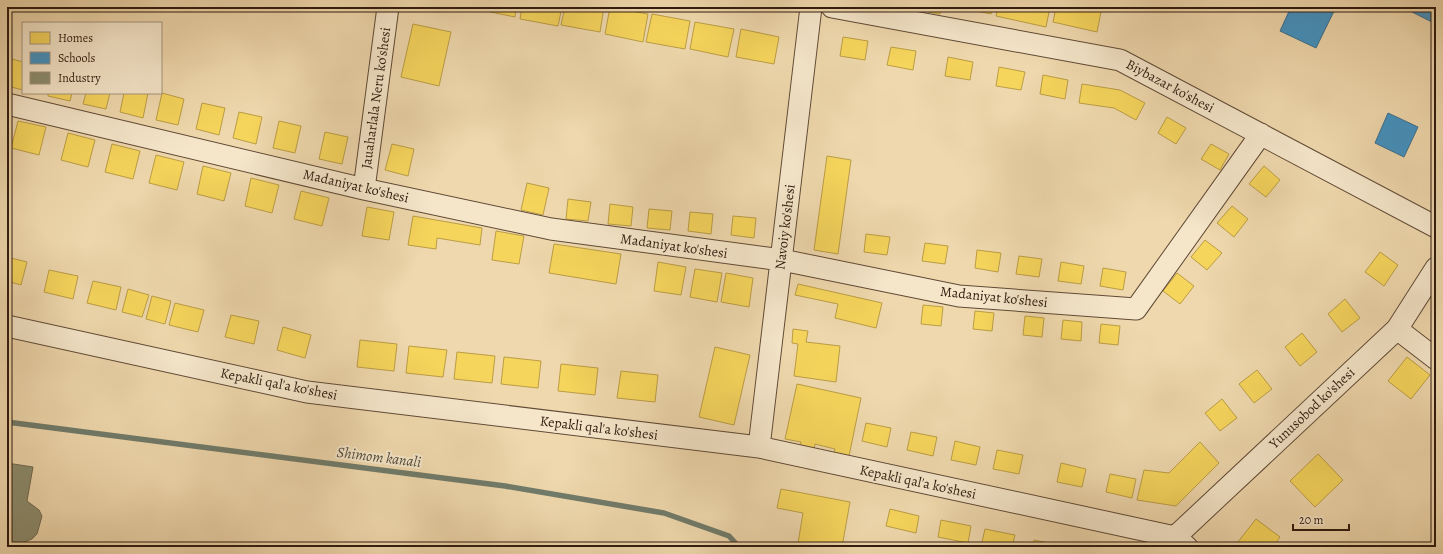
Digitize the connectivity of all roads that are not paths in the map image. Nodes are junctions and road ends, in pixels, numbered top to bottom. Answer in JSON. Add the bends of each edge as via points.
{"nodes":[{"id":1,"x":388,"y":7,"type":"edge"},
{"id":2,"x":811,"y":7,"type":"edge"},
{"id":3,"x":832,"y":7,"type":"edge"},
{"id":4,"x":7,"y":104,"type":"edge"},
{"id":5,"x":1261,"y":134,"type":"junction"},
{"id":6,"x":364,"y":189,"type":"junction"},
{"id":7,"x":1436,"y":227,"type":"edge"},
{"id":8,"x":782,"y":260,"type":"junction"},
{"id":9,"x":1436,"y":268,"type":"edge"},
{"id":10,"x":7,"y":326,"type":"edge"},
{"id":11,"x":1397,"y":329,"type":"junction"},
{"id":12,"x":1436,"y":359,"type":"edge"},
{"id":13,"x":759,"y":447,"type":"junction"},
{"id":14,"x":1181,"y":542,"type":"edge"}],
"edges":[{"from":1,"to":6,"type":"street","name":"Jauaharlala Neru ko'shesi"},
{"from":2,"to":8,"type":"street","name":"Navoiy ko'shesi"},
{"from":3,"to":5,"type":"street","name":"Biybazar ko'shesi","via":[[1120,60]]},
{"from":4,"to":6,"type":"street","name":"Madaniyat ko'shesi"},
{"from":5,"to":7,"type":"street","name":"Biybazar ko'shesi"},
{"from":5,"to":8,"type":"street","name":"Madaniyat ko'shesi","via":[[1136,309],[959,296]]},
{"from":6,"to":8,"type":"street","name":"Madaniyat ko'shesi","via":[[552,229]]},
{"from":8,"to":13,"type":"street","name":"Navoiy ko'shesi"},
{"from":9,"to":11,"type":"street","name":"Yunusobod ko'shesi"},
{"from":10,"to":13,"type":"street","name":"Kepakli qal'a ko'shesi","via":[[307,392]]},
{"from":11,"to":12,"type":"street"},
{"from":11,"to":14,"type":"street","name":"Yunusobod ko'shesi"},
{"from":13,"to":14,"type":"street","name":"Kepakli qal'a ko'shesi"}]}
